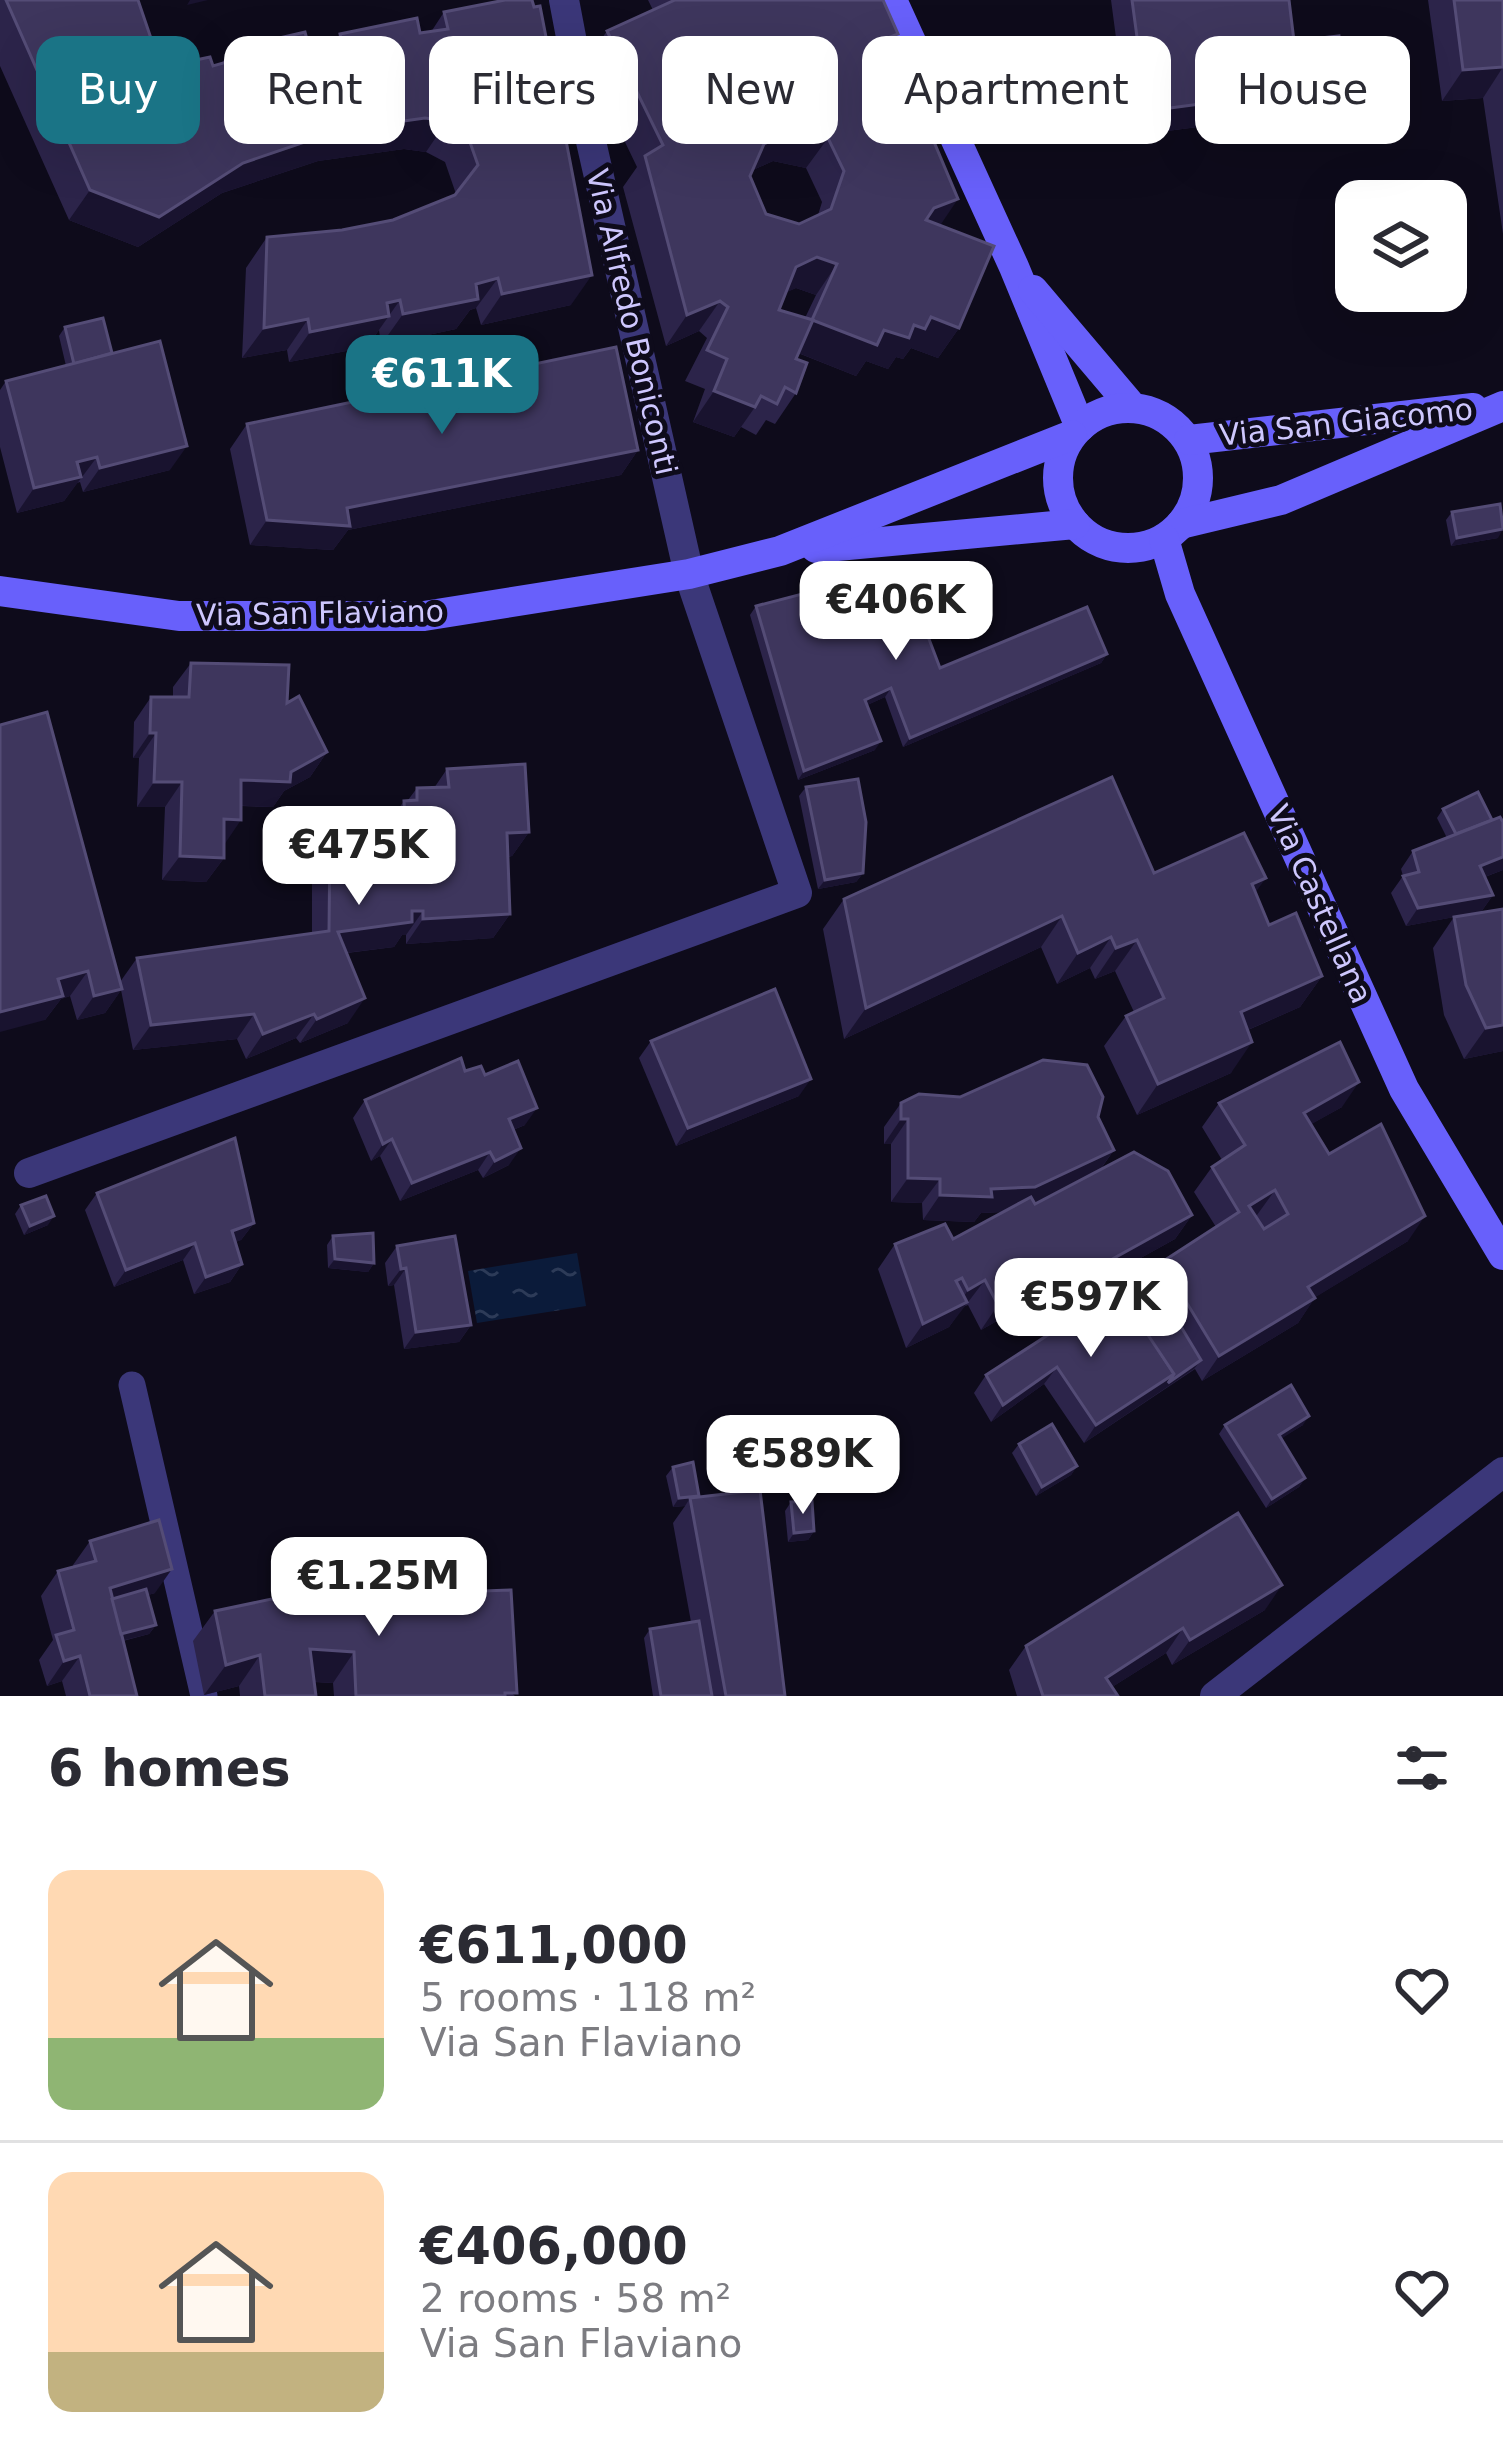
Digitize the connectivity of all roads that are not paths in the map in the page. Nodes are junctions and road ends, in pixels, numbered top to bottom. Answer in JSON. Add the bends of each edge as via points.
{"nodes":[{"id":1,"x":564,"y":0,"type":"edge"},
{"id":2,"x":892,"y":0,"type":"edge"},
{"id":3,"x":1014,"y":267,"type":"junction"},
{"id":4,"x":1503,"y":405,"type":"edge"},
{"id":5,"x":1133,"y":408,"type":"junction"},
{"id":6,"x":1076,"y":431,"type":"junction"},
{"id":7,"x":1189,"y":440,"type":"junction"},
{"id":8,"x":1075,"y":524,"type":"junction"},
{"id":9,"x":1173,"y":532,"type":"junction"},
{"id":10,"x":780,"y":551,"type":"junction"},
{"id":11,"x":689,"y":574,"type":"junction"},
{"id":12,"x":0,"y":591,"type":"edge"},
{"id":13,"x":28,"y":1173,"type":"dead end"},
{"id":14,"x":1503,"y":1255,"type":"edge"},
{"id":15,"x":132,"y":1385,"type":"dead end"},
{"id":16,"x":1503,"y":1472,"type":"edge"},
{"id":17,"x":205,"y":1696,"type":"edge"},
{"id":18,"x":1215,"y":1696,"type":"edge"}],
"edges":[{"from":1,"to":11,"type":"street","name":"Via Alfredo Boniconti"},
{"from":2,"to":3,"type":"street"},
{"from":3,"to":5,"type":"street"},
{"from":3,"to":6,"type":"street"},
{"from":4,"to":7,"type":"street","name":"Via San Giacomo"},
{"from":4,"to":9,"type":"street","name":"Via San Giacomo","via":[[1281,500]]},
{"from":5,"to":6,"type":"street","via":[[1104,411]]},
{"from":5,"to":7,"type":"street","via":[[1155,412]]},
{"from":6,"to":8,"type":"street","via":[[1060,456],[1058,480]]},
{"from":6,"to":10,"type":"street","name":"Via San Flaviano"},
{"from":7,"to":9,"type":"street","via":[[1199,484]]},
{"from":8,"to":9,"type":"street","via":[[1117,548]]},
{"from":8,"to":10,"type":"street","name":"Via San Flaviano"},
{"from":9,"to":14,"type":"street","name":"Via Castellana","via":[[1180,594],[1403,1089]]},
{"from":10,"to":11,"type":"street","name":"Via San Flaviano"},
{"from":11,"to":12,"type":"street","name":"Via San Flaviano","via":[[424,616],[178,616]]},
{"from":11,"to":13,"type":"street","name":"Via Alfredo Boniconti","via":[[796,893]]},
{"from":15,"to":17,"type":"lane"},
{"from":16,"to":18,"type":"street"}]}
